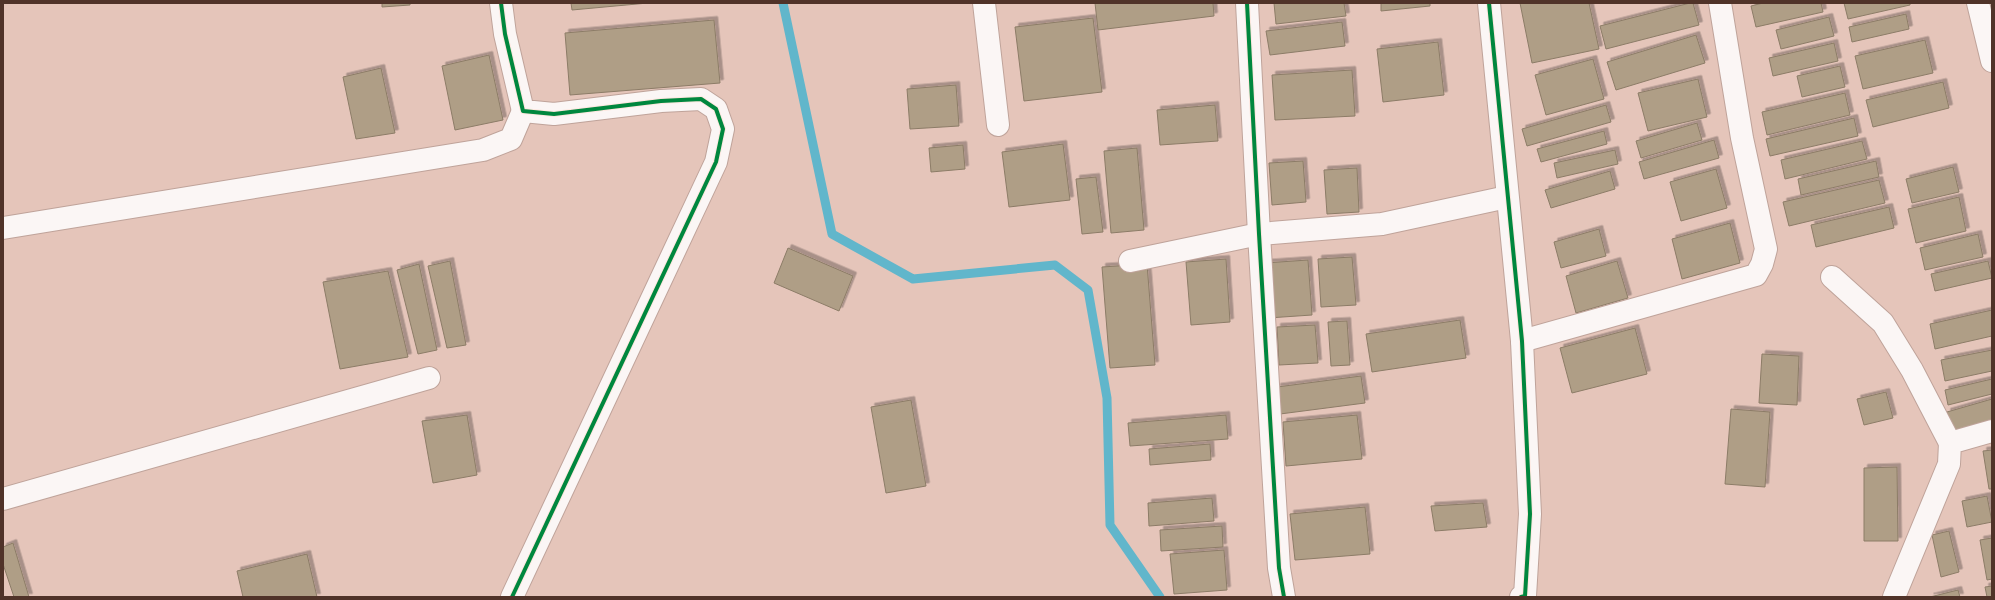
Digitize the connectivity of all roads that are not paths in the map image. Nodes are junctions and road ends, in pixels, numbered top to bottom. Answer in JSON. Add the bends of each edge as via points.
{"nodes":[{"id":1,"x":501,"y":3,"type":"edge"},
{"id":2,"x":984,"y":3,"type":"edge"},
{"id":3,"x":1247,"y":3,"type":"edge"},
{"id":4,"x":1489,"y":3,"type":"edge"},
{"id":5,"x":1720,"y":3,"type":"edge"},
{"id":6,"x":1978,"y":3,"type":"edge"},
{"id":7,"x":1992,"y":61,"type":"edge"},
{"id":8,"x":523,"y":111,"type":"junction"},
{"id":9,"x":998,"y":125,"type":"dead end"},
{"id":10,"x":1507,"y":197,"type":"junction"},
{"id":11,"x":3,"y":228,"type":"edge"},
{"id":12,"x":1259,"y":234,"type":"junction"},
{"id":13,"x":1130,"y":261,"type":"dead end"},
{"id":14,"x":1832,"y":278,"type":"dead end"},
{"id":15,"x":1522,"y":342,"type":"junction"},
{"id":16,"x":429,"y":378,"type":"dead end"},
{"id":17,"x":1992,"y":431,"type":"edge"},
{"id":18,"x":1950,"y":442,"type":"junction"},
{"id":19,"x":3,"y":500,"type":"edge"},
{"id":20,"x":512,"y":597,"type":"edge"},
{"id":21,"x":1284,"y":597,"type":"edge"},
{"id":22,"x":1524,"y":597,"type":"edge"},
{"id":23,"x":1894,"y":597,"type":"edge"}],
"edges":[{"from":1,"to":8,"type":"street","via":[[506,41]]},
{"from":2,"to":9,"type":"street"},
{"from":3,"to":12,"type":"street"},
{"from":4,"to":10,"type":"street"},
{"from":5,"to":15,"type":"street","via":[[1742,138],[1766,249],[1756,275]]},
{"from":6,"to":7,"type":"street"},
{"from":8,"to":11,"type":"street","via":[[512,139],[483,150]]},
{"from":8,"to":20,"type":"street","via":[[554,114],[661,101],[701,99],[716,109],[723,129],[713,169]]},
{"from":10,"to":12,"type":"street","via":[[1382,224]]},
{"from":10,"to":15,"type":"street"},
{"from":12,"to":13,"type":"street"},
{"from":12,"to":21,"type":"street","via":[[1279,568]]},
{"from":14,"to":18,"type":"street","via":[[1883,322]]},
{"from":15,"to":22,"type":"street","via":[[1530,514]]},
{"from":16,"to":19,"type":"street"},
{"from":17,"to":18,"type":"street"},
{"from":18,"to":23,"type":"street","via":[[1949,464]]}]}
